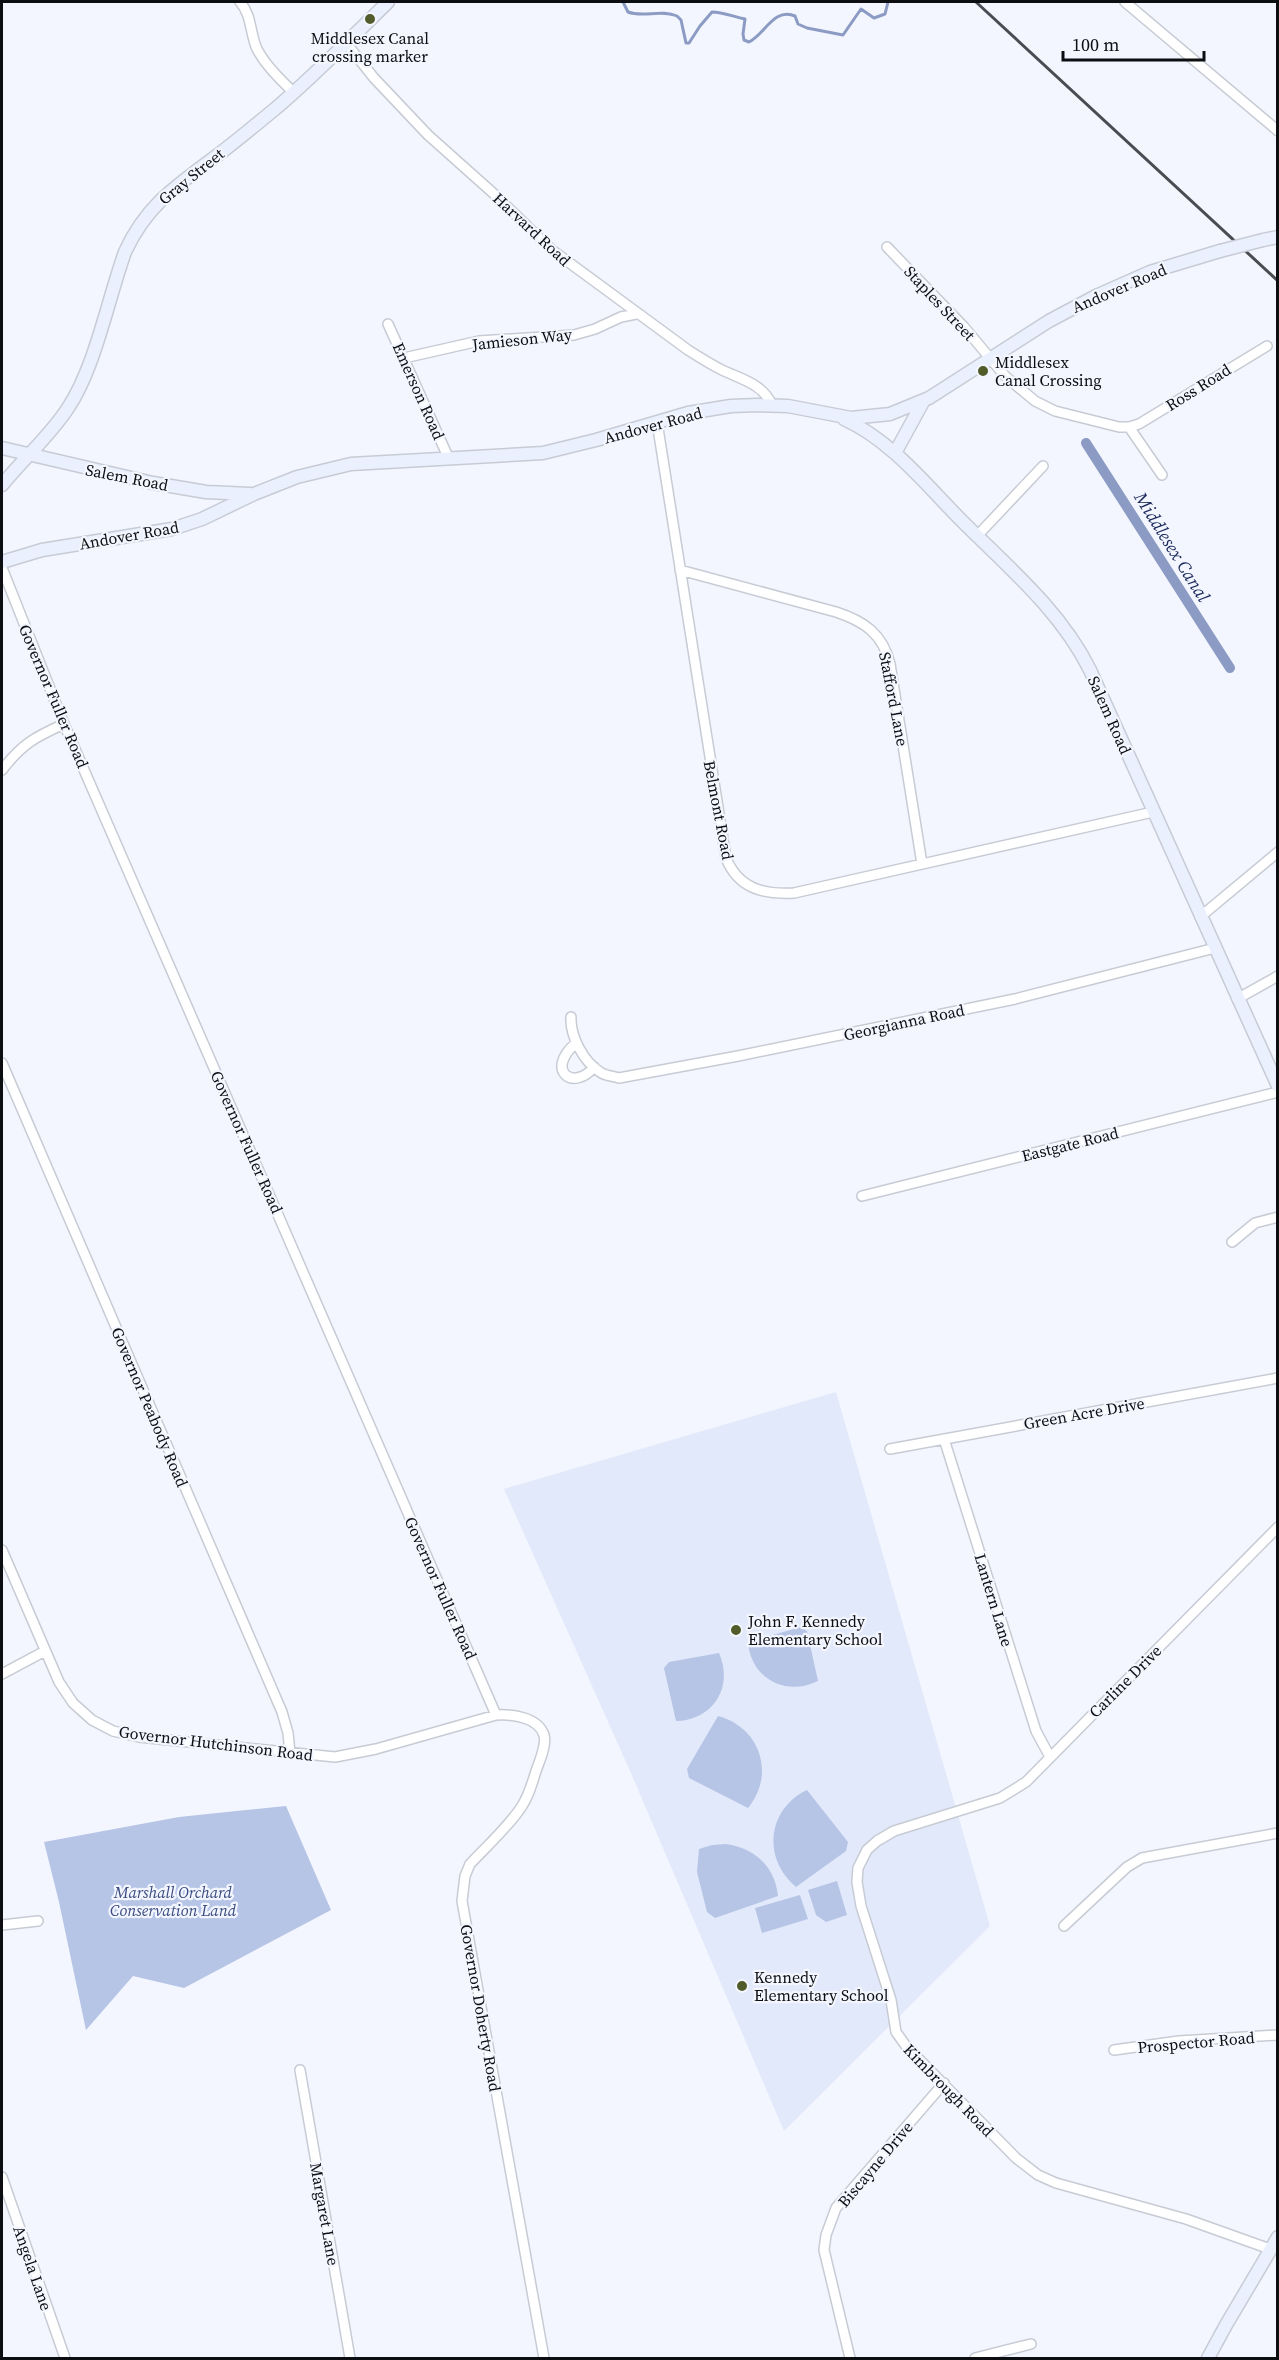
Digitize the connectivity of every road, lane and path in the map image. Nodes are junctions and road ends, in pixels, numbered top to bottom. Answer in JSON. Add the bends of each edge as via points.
{"nodes":[{"id":1,"x":240,"y":2,"type":"edge"},
{"id":2,"x":388,"y":2,"type":"edge"},
{"id":3,"x":1125,"y":2,"type":"edge"},
{"id":4,"x":346,"y":43,"type":"junction"},
{"id":5,"x":293,"y":92,"type":"junction"},
{"id":6,"x":1278,"y":131,"type":"edge"},
{"id":7,"x":1278,"y":237,"type":"edge"},
{"id":8,"x":887,"y":247,"type":"dead end"},
{"id":9,"x":636,"y":314,"type":"junction"},
{"id":10,"x":388,"y":324,"type":"dead end"},
{"id":11,"x":1267,"y":346,"type":"dead end"},
{"id":12,"x":404,"y":358,"type":"junction"},
{"id":13,"x":989,"y":358,"type":"junction"},
{"id":14,"x":924,"y":400,"type":"junction"},
{"id":15,"x":772,"y":405,"type":"junction"},
{"id":16,"x":841,"y":417,"type":"junction"},
{"id":17,"x":657,"y":422,"type":"junction"},
{"id":18,"x":1129,"y":427,"type":"junction"},
{"id":19,"x":2,"y":448,"type":"edge"},
{"id":20,"x":895,"y":453,"type":"junction"},
{"id":21,"x":28,"y":455,"type":"junction"},
{"id":22,"x":449,"y":459,"type":"junction"},
{"id":23,"x":1043,"y":466,"type":"dead end"},
{"id":24,"x":1162,"y":475,"type":"dead end"},
{"id":25,"x":2,"y":486,"type":"edge"},
{"id":26,"x":206,"y":492,"type":"junction"},
{"id":27,"x":254,"y":494,"type":"junction"},
{"id":28,"x":216,"y":512,"type":"junction"},
{"id":29,"x":977,"y":536,"type":"junction"},
{"id":30,"x":2,"y":562,"type":"edge"},
{"id":31,"x":2,"y":568,"type":"edge"},
{"id":32,"x":680,"y":570,"type":"junction"},
{"id":33,"x":64,"y":724,"type":"junction"},
{"id":34,"x":2,"y":770,"type":"edge"},
{"id":35,"x":1153,"y":812,"type":"junction"},
{"id":36,"x":1278,"y":852,"type":"edge"},
{"id":37,"x":922,"y":864,"type":"junction"},
{"id":38,"x":1200,"y":916,"type":"junction"},
{"id":39,"x":1215,"y":948,"type":"junction"},
{"id":40,"x":1278,"y":976,"type":"edge"},
{"id":41,"x":1237,"y":999,"type":"junction"},
{"id":42,"x":571,"y":1017,"type":"dead end"},
{"id":43,"x":576,"y":1043,"type":"junction"},
{"id":44,"x":2,"y":1063,"type":"edge"},
{"id":45,"x":594,"y":1067,"type":"junction"},
{"id":46,"x":1278,"y":1086,"type":"edge"},
{"id":47,"x":1278,"y":1092,"type":"edge"},
{"id":48,"x":862,"y":1196,"type":"dead end"},
{"id":49,"x":1278,"y":1216,"type":"edge"},
{"id":50,"x":1232,"y":1242,"type":"dead end"},
{"id":51,"x":1278,"y":1378,"type":"edge"},
{"id":52,"x":944,"y":1439,"type":"junction"},
{"id":53,"x":890,"y":1449,"type":"dead end"},
{"id":54,"x":1278,"y":1527,"type":"edge"},
{"id":55,"x":2,"y":1550,"type":"edge"},
{"id":56,"x":45,"y":1651,"type":"junction"},
{"id":57,"x":2,"y":1674,"type":"edge"},
{"id":58,"x":496,"y":1715,"type":"junction"},
{"id":59,"x":290,"y":1753,"type":"junction"},
{"id":60,"x":1050,"y":1758,"type":"junction"},
{"id":61,"x":957,"y":1810,"type":"joint"},
{"id":62,"x":1278,"y":1833,"type":"edge"},
{"id":63,"x":38,"y":1921,"type":"dead end"},
{"id":64,"x":2,"y":1925,"type":"edge"},
{"id":65,"x":1064,"y":1926,"type":"dead end"},
{"id":66,"x":1278,"y":2035,"type":"edge"},
{"id":67,"x":1114,"y":2050,"type":"dead end"},
{"id":68,"x":300,"y":2070,"type":"dead end"},
{"id":69,"x":944,"y":2083,"type":"junction"},
{"id":70,"x":2,"y":2177,"type":"edge"},
{"id":71,"x":1278,"y":2237,"type":"edge"},
{"id":72,"x":1270,"y":2248,"type":"junction"},
{"id":73,"x":1031,"y":2344,"type":"dead end"},
{"id":74,"x":65,"y":2358,"type":"edge"},
{"id":75,"x":350,"y":2358,"type":"edge"},
{"id":76,"x":544,"y":2358,"type":"edge"},
{"id":77,"x":850,"y":2358,"type":"edge"},
{"id":78,"x":975,"y":2358,"type":"edge"},
{"id":79,"x":1208,"y":2358,"type":"edge"}],
"edges":[{"from":1,"to":5,"type":"street","via":[[266,64]]},
{"from":2,"to":4,"type":"main road","name":"Gray Street"},
{"from":3,"to":6,"type":"street"},
{"from":4,"to":5,"type":"main road","name":"Gray Street"},
{"from":4,"to":9,"type":"street","name":"Harvard Road","via":[[428,135],[543,242]]},
{"from":5,"to":21,"type":"main road","name":"Gray Street","via":[[171,189],[141,222],[125,252],[75,395]]},
{"from":7,"to":13,"type":"main road","name":"Andover Road","bridge":true,"via":[[1176,264],[1115,286],[1065,311]]},
{"from":8,"to":13,"type":"street","name":"Staples Street"},
{"from":9,"to":12,"type":"street","name":"Jamieson Way","via":[[574,335],[479,341]]},
{"from":9,"to":15,"type":"street","name":"Harvard Road","via":[[700,358],[760,388]]},
{"from":10,"to":12,"type":"street","name":"Emerson Road"},
{"from":11,"to":18,"type":"street","name":"Ross Road"},
{"from":12,"to":22,"type":"street","name":"Emerson Road"},
{"from":13,"to":14,"type":"main road","name":"Andover Road"},
{"from":13,"to":18,"type":"street","name":"Staples Street","via":[[1005,376],[1048,408]]},
{"from":14,"to":16,"type":"main road","name":"Andover Road","via":[[881,416]]},
{"from":14,"to":20,"type":"main road"},
{"from":15,"to":16,"type":"main road","name":"Andover Road"},
{"from":15,"to":17,"type":"main road","name":"Andover Road","via":[[703,410]]},
{"from":16,"to":20,"type":"main road","name":"Salem Road","via":[[865,429]]},
{"from":17,"to":22,"type":"main road","name":"Andover Road","via":[[543,453]]},
{"from":17,"to":32,"type":"street","name":"Belmont Road"},
{"from":18,"to":24,"type":"street"},
{"from":19,"to":21,"type":"main road","name":"Salem Road"},
{"from":20,"to":29,"type":"main road","name":"Salem Road"},
{"from":21,"to":25,"type":"main road","name":"Gray Street"},
{"from":21,"to":26,"type":"main road","name":"Salem Road"},
{"from":22,"to":27,"type":"main road","name":"Andover Road","via":[[351,465],[297,477]]},
{"from":23,"to":29,"type":"street"},
{"from":26,"to":27,"type":"main road","name":"Salem Road"},
{"from":26,"to":28,"type":"main road"},
{"from":27,"to":28,"type":"main road","name":"Andover Road"},
{"from":28,"to":30,"type":"main road","name":"Andover Road","via":[[156,533],[59,547]]},
{"from":29,"to":35,"type":"main road","name":"Salem Road","via":[[1053,612],[1075,642]]},
{"from":31,"to":33,"type":"street","name":"Governor Fuller Road"},
{"from":32,"to":37,"type":"street","name":"Stafford Lane","via":[[836,612],[857,620],[878,636],[890,664]]},
{"from":32,"to":37,"type":"street","name":"Belmont Road","via":[[724,848],[734,873],[755,890],[782,894]]},
{"from":33,"to":34,"type":"street","via":[[33,738]]},
{"from":33,"to":58,"type":"street","name":"Governor Fuller Road"},
{"from":35,"to":37,"type":"street","name":"Belmont Road"},
{"from":35,"to":38,"type":"main road","name":"Salem Road"},
{"from":36,"to":38,"type":"street"},
{"from":38,"to":39,"type":"main road","name":"Salem Road"},
{"from":39,"to":41,"type":"main road","name":"Salem Road"},
{"from":39,"to":45,"type":"street","name":"Georgianna Road","via":[[1015,999],[738,1056],[619,1078]]},
{"from":40,"to":41,"type":"street"},
{"from":41,"to":46,"type":"main road","name":"Salem Road"},
{"from":42,"to":43,"type":"street"},
{"from":43,"to":45,"type":"street"},
{"from":43,"to":45,"type":"street","via":[[562,1059],[565,1074],[581,1078]]},
{"from":44,"to":59,"type":"street","name":"Governor Peabody Road","via":[[282,1712]]},
{"from":47,"to":48,"type":"street","name":"Eastgate Road"},
{"from":49,"to":50,"type":"street","via":[[1255,1223]]},
{"from":51,"to":52,"type":"street","name":"Green Acre Drive"},
{"from":52,"to":53,"type":"street","name":"Green Acre Drive"},
{"from":52,"to":60,"type":"street","name":"Lantern Lane","via":[[1036,1731]]},
{"from":54,"to":60,"type":"street","name":"Carline Drive"},
{"from":55,"to":56,"type":"street","name":"Governor Hutchinson Road"},
{"from":56,"to":57,"type":"street"},
{"from":56,"to":59,"type":"street","name":"Governor Hutchinson Road","via":[[73,1703],[92,1720],[113,1731]]},
{"from":58,"to":59,"type":"street","name":"Governor Hutchinson Road","via":[[349,1756]]},
{"from":58,"to":76,"type":"street","name":"Governor Doherty Road","via":[[514,1714],[528,1720],[539,1728],[544,1742],[524,1803],[470,1864],[462,1900]]},
{"from":60,"to":61,"type":"street","name":"Carline Drive","via":[[1008,1794]]},
{"from":61,"to":69,"type":"street","name":"Kimbrough Road","via":[[877,1840],[864,1854],[857,1877],[861,1906],[891,2000],[897,2034]]},
{"from":62,"to":65,"type":"street","via":[[1142,1858],[1127,1867]]},
{"from":63,"to":64,"type":"street"},
{"from":66,"to":67,"type":"street","name":"Prospector Road","via":[[1179,2041]]},
{"from":68,"to":75,"type":"street","name":"Margaret Lane"},
{"from":69,"to":72,"type":"street","name":"Kimbrough Road","via":[[1016,2158],[1038,2175]]},
{"from":69,"to":77,"type":"street","name":"Biscayne Drive","via":[[844,2198],[830,2220],[824,2250]]},
{"from":70,"to":74,"type":"street","name":"Angela Lane"},
{"from":71,"to":72,"type":"main road"},
{"from":72,"to":79,"type":"main road"},
{"from":73,"to":78,"type":"street"}]}
